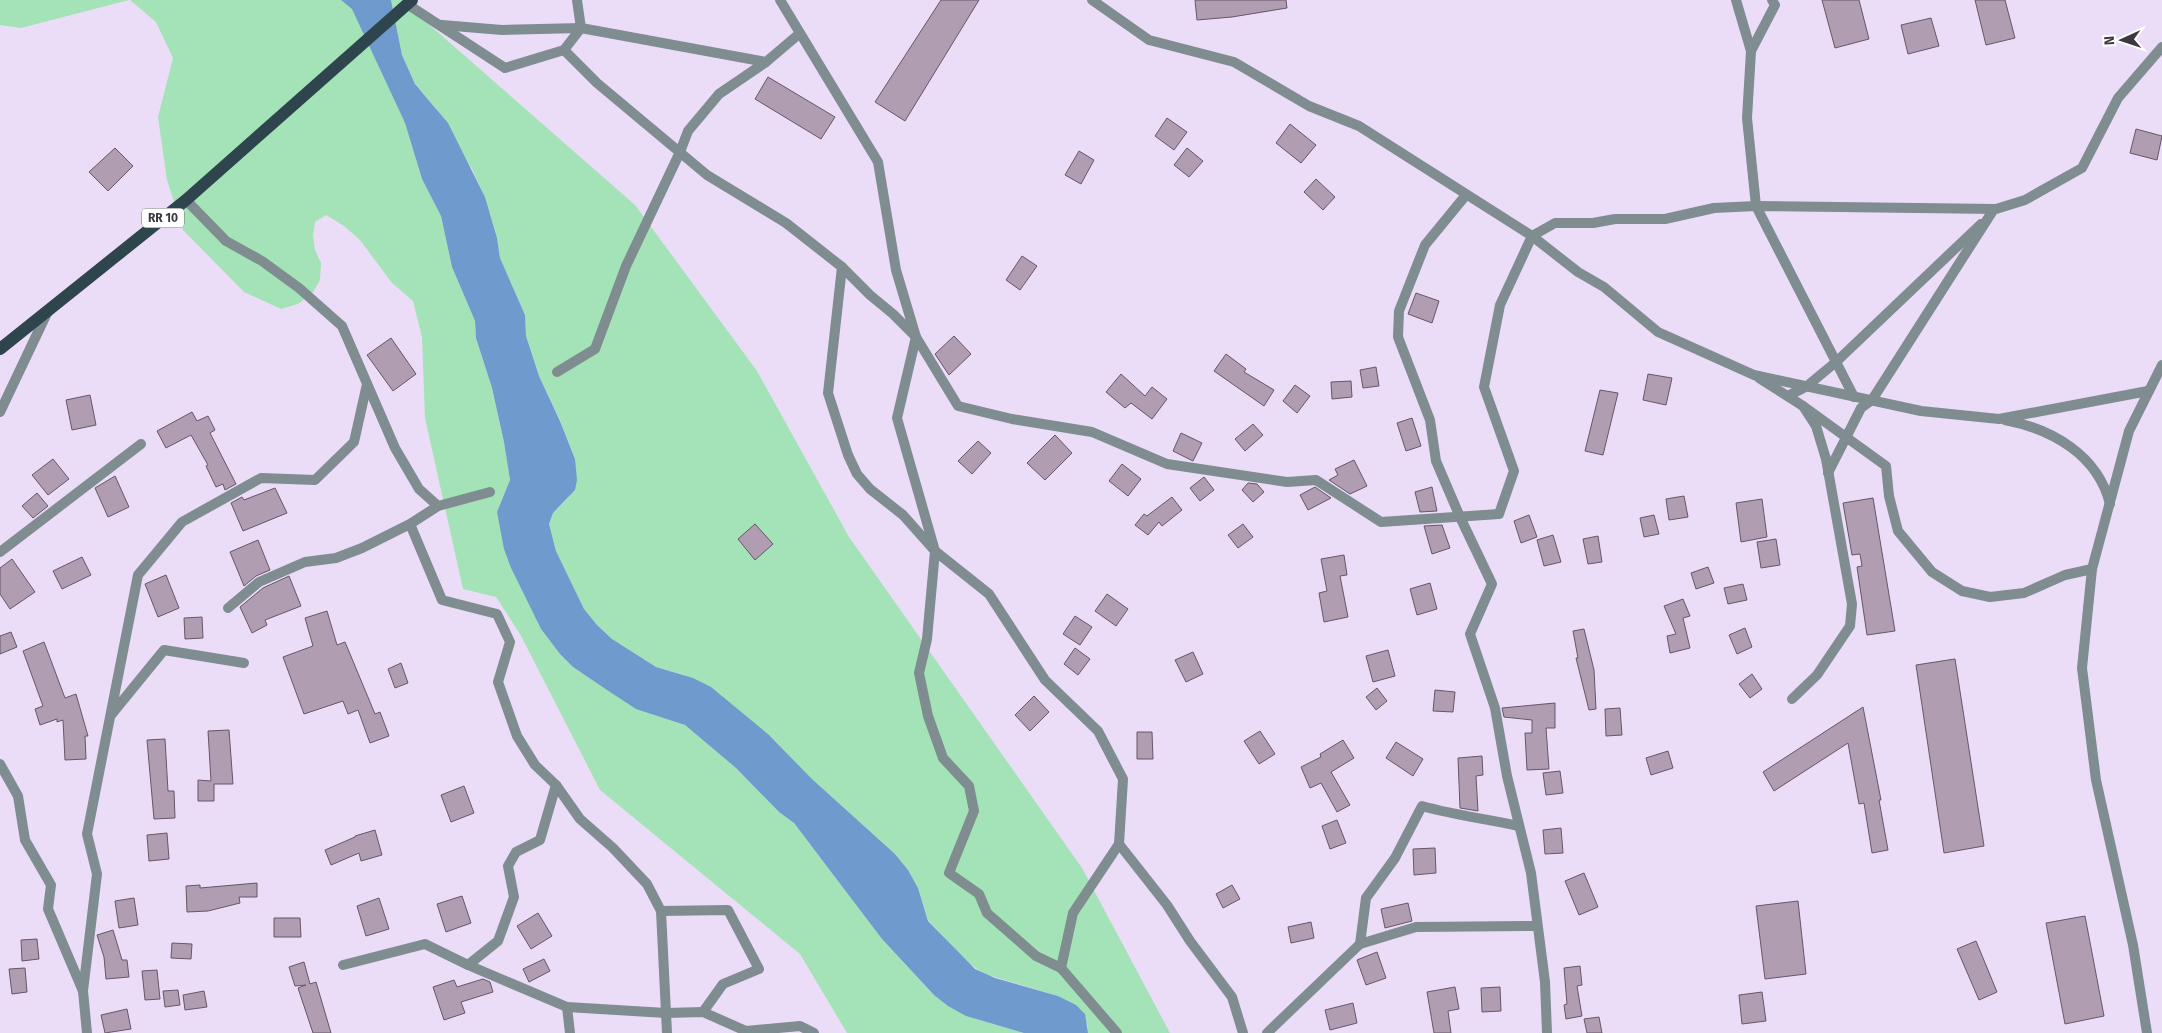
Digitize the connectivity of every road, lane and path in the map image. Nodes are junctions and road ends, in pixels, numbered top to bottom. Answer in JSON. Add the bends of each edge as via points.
{"nodes":[{"id":1,"x":576,"y":0,"type":"edge"},
{"id":2,"x":780,"y":0,"type":"edge"},
{"id":3,"x":1092,"y":0,"type":"edge"},
{"id":4,"x":1736,"y":0,"type":"edge"},
{"id":5,"x":1772,"y":0,"type":"edge"},
{"id":6,"x":410,"y":2,"type":"edge"},
{"id":7,"x":441,"y":25,"type":"junction"},
{"id":8,"x":581,"y":28,"type":"junction"},
{"id":9,"x":799,"y":34,"type":"junction"},
{"id":10,"x":2162,"y":47,"type":"edge"},
{"id":11,"x":564,"y":50,"type":"junction"},
{"id":12,"x":1751,"y":51,"type":"junction"},
{"id":13,"x":766,"y":62,"type":"junction"},
{"id":14,"x":680,"y":152,"type":"junction"},
{"id":15,"x":1466,"y":195,"type":"junction"},
{"id":16,"x":186,"y":200,"type":"junction"},
{"id":17,"x":1756,"y":206,"type":"junction"},
{"id":18,"x":1994,"y":211,"type":"junction"},
{"id":19,"x":1532,"y":236,"type":"junction"},
{"id":20,"x":842,"y":267,"type":"junction"},
{"id":21,"x":48,"y":312,"type":"junction"},
{"id":22,"x":916,"y":337,"type":"junction"},
{"id":23,"x":0,"y":349,"type":"edge"},
{"id":24,"x":1836,"y":362,"type":"junction"},
{"id":25,"x":2162,"y":365,"type":"edge"},
{"id":26,"x":557,"y":372,"type":"dead end"},
{"id":27,"x":1754,"y":375,"type":"junction"},
{"id":28,"x":367,"y":384,"type":"junction"},
{"id":29,"x":1807,"y":386,"type":"junction"},
{"id":30,"x":2148,"y":391,"type":"junction"},
{"id":31,"x":1788,"y":396,"type":"junction"},
{"id":32,"x":1854,"y":397,"type":"junction"},
{"id":33,"x":1872,"y":400,"type":"junction"},
{"id":34,"x":1802,"y":406,"type":"junction"},
{"id":35,"x":0,"y":412,"type":"edge"},
{"id":36,"x":1999,"y":419,"type":"junction"},
{"id":37,"x":1845,"y":436,"type":"junction"},
{"id":38,"x":141,"y":444,"type":"dead end"},
{"id":39,"x":1828,"y":473,"type":"junction"},
{"id":40,"x":490,"y":492,"type":"dead end"},
{"id":41,"x":2110,"y":505,"type":"junction"},
{"id":42,"x":438,"y":506,"type":"junction"},
{"id":43,"x":1460,"y":517,"type":"junction"},
{"id":44,"x":410,"y":524,"type":"junction"},
{"id":45,"x":0,"y":552,"type":"edge"},
{"id":46,"x":935,"y":552,"type":"junction"},
{"id":47,"x":2092,"y":569,"type":"junction"},
{"id":48,"x":228,"y":608,"type":"dead end"},
{"id":49,"x":244,"y":663,"type":"dead end"},
{"id":50,"x":1792,"y":699,"type":"dead end"},
{"id":51,"x":110,"y":716,"type":"junction"},
{"id":52,"x":0,"y":764,"type":"edge"},
{"id":53,"x":556,"y":785,"type":"junction"},
{"id":54,"x":1519,"y":826,"type":"junction"},
{"id":55,"x":1119,"y":844,"type":"junction"},
{"id":56,"x":660,"y":911,"type":"junction"},
{"id":57,"x":1538,"y":926,"type":"junction"},
{"id":58,"x":1360,"y":944,"type":"junction"},
{"id":59,"x":343,"y":965,"type":"dead end"},
{"id":60,"x":468,"y":965,"type":"junction"},
{"id":61,"x":1061,"y":968,"type":"junction"},
{"id":62,"x":83,"y":992,"type":"junction"},
{"id":63,"x":568,"y":1007,"type":"junction"},
{"id":64,"x":703,"y":1012,"type":"junction"},
{"id":65,"x":666,"y":1013,"type":"junction"},
{"id":66,"x":87,"y":1033,"type":"edge"},
{"id":67,"x":570,"y":1033,"type":"edge"},
{"id":68,"x":667,"y":1033,"type":"edge"},
{"id":69,"x":814,"y":1033,"type":"edge"},
{"id":70,"x":1117,"y":1033,"type":"edge"},
{"id":71,"x":1243,"y":1033,"type":"edge"},
{"id":72,"x":1268,"y":1033,"type":"edge"},
{"id":73,"x":1547,"y":1033,"type":"edge"},
{"id":74,"x":2147,"y":1033,"type":"edge"}],
"edges":[{"from":1,"to":8,"type":"street"},
{"from":2,"to":9,"type":"street"},
{"from":3,"to":15,"type":"street","via":[[1149,40],[1234,62],[1309,106],[1359,126]]},
{"from":4,"to":12,"type":"street"},
{"from":5,"to":12,"type":"street","via":[[1775,5]]},
{"from":6,"to":7,"type":"street"},
{"from":6,"to":16,"type":"main road","number":"RR 10"},
{"from":7,"to":8,"type":"street","via":[[502,30]]},
{"from":7,"to":11,"type":"street","via":[[505,68]]},
{"from":8,"to":11,"type":"street"},
{"from":8,"to":13,"type":"street"},
{"from":9,"to":13,"type":"street"},
{"from":9,"to":22,"type":"street","via":[[878,162],[896,270]]},
{"from":10,"to":18,"type":"street","via":[[2118,98],[2082,168],[2025,200]]},
{"from":11,"to":14,"type":"street","via":[[597,83]]},
{"from":12,"to":17,"type":"street","via":[[1747,118]]},
{"from":13,"to":14,"type":"street","via":[[719,94],[688,131]]},
{"from":14,"to":20,"type":"street","via":[[708,175],[786,223]]},
{"from":14,"to":26,"type":"street","via":[[626,266],[595,349]]},
{"from":15,"to":19,"type":"street"},
{"from":15,"to":43,"type":"street","via":[[1424,245],[1399,311],[1398,337],[1430,420],[1436,461]]},
{"from":16,"to":21,"type":"main road","number":"RR 10"},
{"from":16,"to":28,"type":"street","via":[[226,241],[262,261],[299,288],[342,326]]},
{"from":17,"to":18,"type":"street"},
{"from":17,"to":19,"type":"street","via":[[1714,208],[1665,219],[1555,223]]},
{"from":17,"to":24,"type":"street"},
{"from":18,"to":24,"type":"street"},
{"from":18,"to":33,"type":"street"},
{"from":19,"to":27,"type":"street","via":[[1578,272],[1604,287],[1658,332]]},
{"from":19,"to":43,"type":"street","via":[[1500,306],[1484,387],[1514,471],[1499,514]]},
{"from":20,"to":22,"type":"street"},
{"from":20,"to":46,"type":"street","via":[[828,393],[848,455],[857,474],[870,489],[903,515]]},
{"from":21,"to":23,"type":"main road","number":"RR 10"},
{"from":21,"to":35,"type":"street"},
{"from":22,"to":43,"type":"street","via":[[958,406],[1092,432],[1167,464],[1287,482],[1316,480],[1381,522]]},
{"from":22,"to":46,"type":"street","via":[[897,418]]},
{"from":24,"to":29,"type":"street"},
{"from":24,"to":32,"type":"street"},
{"from":25,"to":30,"type":"street"},
{"from":27,"to":29,"type":"street"},
{"from":27,"to":31,"type":"street"},
{"from":28,"to":42,"type":"street","via":[[395,448],[419,489]]},
{"from":28,"to":51,"type":"street","via":[[354,442],[315,480],[261,478],[182,522],[138,575]]},
{"from":29,"to":31,"type":"street"},
{"from":29,"to":32,"type":"street"},
{"from":30,"to":36,"type":"street"},
{"from":30,"to":41,"type":"street","via":[[2129,431]]},
{"from":31,"to":34,"type":"street"},
{"from":32,"to":33,"type":"street"},
{"from":33,"to":36,"type":"street","via":[[1922,411]]},
{"from":33,"to":37,"type":"street","via":[[1861,408]]},
{"from":34,"to":37,"type":"street"},
{"from":34,"to":39,"type":"street","via":[[1816,426]]},
{"from":36,"to":41,"type":"street","via":[[2027,424],[2074,450],[2096,470]]},
{"from":37,"to":39,"type":"street"},
{"from":37,"to":47,"type":"street","via":[[1886,466],[1898,531],[1932,572],[1962,591],[1990,596],[2024,593],[2065,575]]},
{"from":38,"to":45,"type":"street"},
{"from":39,"to":50,"type":"street","via":[[1852,604],[1850,626],[1818,675]]},
{"from":40,"to":42,"type":"street"},
{"from":41,"to":47,"type":"street"},
{"from":42,"to":44,"type":"street"},
{"from":43,"to":54,"type":"street","via":[[1492,584],[1470,634],[1495,708]]},
{"from":44,"to":48,"type":"street","via":[[336,558],[305,562],[259,582]]},
{"from":44,"to":53,"type":"street","via":[[442,600],[497,614],[510,642],[498,682],[517,736],[535,765]]},
{"from":46,"to":55,"type":"street","via":[[990,594],[1045,680],[1098,731],[1124,779]]},
{"from":46,"to":61,"type":"street","via":[[927,639],[919,673],[928,716],[943,758],[969,786],[974,811],[949,873],[979,894],[987,913],[1036,956]]},
{"from":47,"to":74,"type":"street","via":[[2082,668],[2094,771],[2132,945]]},
{"from":49,"to":51,"type":"street","via":[[164,650]]},
{"from":51,"to":62,"type":"street","via":[[86,834],[97,874]]},
{"from":52,"to":62,"type":"street","via":[[18,796],[25,840],[51,885],[48,909]]},
{"from":53,"to":56,"type":"street","via":[[580,819],[647,884]]},
{"from":53,"to":60,"type":"street","via":[[540,840],[516,852],[508,866],[514,897],[498,941]]},
{"from":54,"to":57,"type":"street","via":[[1531,873]]},
{"from":54,"to":58,"type":"street","via":[[1422,806],[1395,858],[1366,898]]},
{"from":55,"to":61,"type":"street","via":[[1074,914]]},
{"from":55,"to":71,"type":"street","via":[[1232,997]]},
{"from":56,"to":64,"type":"street","via":[[728,910],[759,969],[723,984]]},
{"from":56,"to":65,"type":"street"},
{"from":57,"to":58,"type":"street","via":[[1416,927]]},
{"from":57,"to":73,"type":"street"},
{"from":58,"to":72,"type":"street"},
{"from":59,"to":60,"type":"street","via":[[425,944]]},
{"from":60,"to":63,"type":"street"},
{"from":61,"to":70,"type":"street"},
{"from":62,"to":66,"type":"street"},
{"from":63,"to":65,"type":"street"},
{"from":63,"to":67,"type":"street"},
{"from":64,"to":65,"type":"street"},
{"from":64,"to":69,"type":"street","via":[[746,1031],[800,1026]]},
{"from":65,"to":68,"type":"street"}]}
